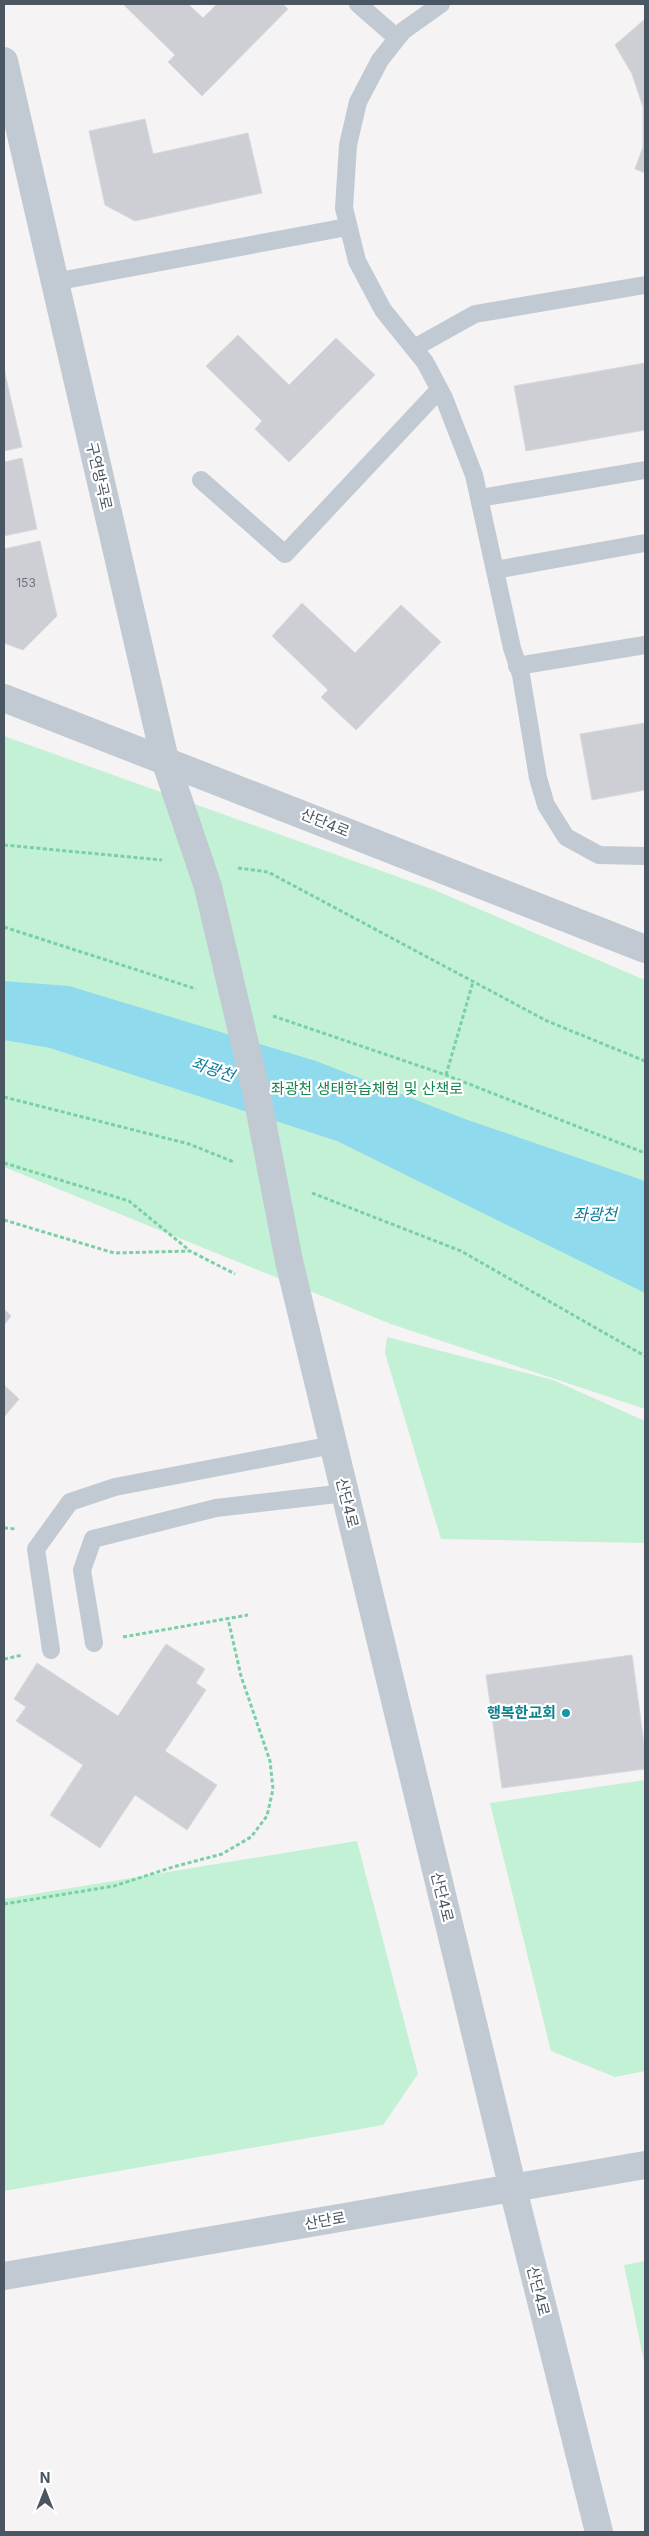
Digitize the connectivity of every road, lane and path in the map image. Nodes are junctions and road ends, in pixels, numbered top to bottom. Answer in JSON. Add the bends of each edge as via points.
{"nodes":[{"id":1,"x":358,"y":4,"type":"edge"},
{"id":2,"x":441,"y":4,"type":"edge"},
{"id":3,"x":398,"y":38,"type":"junction"},
{"id":4,"x":4,"y":61,"type":"edge"},
{"id":5,"x":7,"y":97,"type":"edge"},
{"id":6,"x":347,"y":227,"type":"junction"},
{"id":7,"x":54,"y":282,"type":"junction"},
{"id":8,"x":645,"y":285,"type":"edge"},
{"id":9,"x":414,"y":348,"type":"junction"},
{"id":10,"x":440,"y":390,"type":"junction"},
{"id":11,"x":645,"y":470,"type":"edge"},
{"id":12,"x":200,"y":480,"type":"dead end"},
{"id":13,"x":480,"y":498,"type":"junction"},
{"id":14,"x":645,"y":543,"type":"edge"},
{"id":15,"x":495,"y":570,"type":"junction"},
{"id":16,"x":645,"y":645,"type":"edge"},
{"id":17,"x":518,"y":666,"type":"junction"},
{"id":18,"x":4,"y":698,"type":"edge"},
{"id":19,"x":166,"y":760,"type":"junction"},
{"id":20,"x":4,"y":845,"type":"edge"},
{"id":21,"x":645,"y":856,"type":"edge"},
{"id":22,"x":204,"y":875,"type":"junction"},
{"id":23,"x":4,"y":927,"type":"edge"},
{"id":24,"x":645,"y":950,"type":"edge"},
{"id":25,"x":473,"y":982,"type":"junction"},
{"id":26,"x":201,"y":991,"type":"dead end"},
{"id":27,"x":267,"y":1014,"type":"dead end"},
{"id":28,"x":645,"y":1061,"type":"edge"},
{"id":29,"x":446,"y":1075,"type":"junction"},
{"id":30,"x":4,"y":1097,"type":"edge"},
{"id":31,"x":645,"y":1153,"type":"edge"},
{"id":32,"x":4,"y":1164,"type":"edge"},
{"id":33,"x":243,"y":1165,"type":"dead end"},
{"id":34,"x":306,"y":1190,"type":"dead end"},
{"id":35,"x":4,"y":1220,"type":"edge"},
{"id":36,"x":190,"y":1251,"type":"junction"},
{"id":37,"x":289,"y":1261,"type":"joint"},
{"id":38,"x":235,"y":1274,"type":"dead end"},
{"id":39,"x":645,"y":1356,"type":"edge"},
{"id":40,"x":333,"y":1445,"type":"junction"},
{"id":41,"x":345,"y":1493,"type":"junction"},
{"id":42,"x":248,"y":1615,"type":"dead end"},
{"id":43,"x":228,"y":1619,"type":"junction"},
{"id":44,"x":94,"y":1643,"type":"joint"},
{"id":45,"x":51,"y":1650,"type":"joint"},
{"id":46,"x":4,"y":1659,"type":"edge"},
{"id":47,"x":4,"y":1904,"type":"edge"},
{"id":48,"x":645,"y":2166,"type":"edge"},
{"id":49,"x":513,"y":2189,"type":"junction"},
{"id":50,"x":4,"y":2276,"type":"edge"},
{"id":51,"x":599,"y":2532,"type":"edge"}],
"edges":[{"from":1,"to":3,"type":"lane"},
{"from":2,"to":3,"type":"lane"},
{"from":3,"to":6,"type":"lane","via":[[380,60],[358,102],[348,145],[344,208]]},
{"from":4,"to":5,"type":"street","name":"구연방곡로"},
{"from":5,"to":7,"type":"street","name":"구연방곡로"},
{"from":6,"to":7,"type":"lane"},
{"from":6,"to":9,"type":"lane","via":[[357,261],[383,310]]},
{"from":7,"to":19,"type":"street","name":"구연방곡로"},
{"from":8,"to":9,"type":"lane","via":[[475,314]]},
{"from":9,"to":10,"type":"lane"},
{"from":10,"to":12,"type":"lane","via":[[286,554]]},
{"from":10,"to":13,"type":"lane","via":[[474,474]]},
{"from":11,"to":13,"type":"lane"},
{"from":13,"to":15,"type":"lane"},
{"from":14,"to":15,"type":"lane"},
{"from":15,"to":17,"type":"lane"},
{"from":16,"to":17,"type":"lane"},
{"from":17,"to":21,"type":"lane","via":[[538,778],[546,805],[566,837],[599,856]]},
{"from":18,"to":19,"type":"street","name":"산단4로"},
{"from":19,"to":22,"type":"street","name":"구연방곡로"},
{"from":19,"to":24,"type":"street","name":"산단4로"},
{"from":20,"to":22,"type":"path","via":[[115,857]]},
{"from":22,"to":25,"type":"path","via":[[268,872]]},
{"from":22,"to":37,"type":"street","name":"구연방곡로","bridge":true,"via":[[256,1091]]},
{"from":23,"to":26,"type":"path"},
{"from":25,"to":28,"type":"path","via":[[547,1021]]},
{"from":25,"to":29,"type":"path"},
{"from":27,"to":29,"type":"path"},
{"from":29,"to":31,"type":"path"},
{"from":30,"to":33,"type":"path","via":[[189,1144]]},
{"from":32,"to":36,"type":"path","via":[[129,1201]]},
{"from":34,"to":39,"type":"path","via":[[461,1251]]},
{"from":35,"to":36,"type":"path","via":[[114,1253]]},
{"from":36,"to":38,"type":"path"},
{"from":37,"to":40,"type":"street","name":"산단4로"},
{"from":40,"to":41,"type":"street","name":"산단4로"},
{"from":40,"to":45,"type":"lane","via":[[115,1487],[70,1502],[36,1549]]},
{"from":41,"to":44,"type":"lane","via":[[216,1508],[93,1539],[82,1570]]},
{"from":41,"to":49,"type":"street","name":"산단4로"},
{"from":42,"to":43,"type":"path"},
{"from":43,"to":44,"type":"path"},
{"from":43,"to":47,"type":"path","via":[[241,1676],[270,1760],[273,1789],[267,1816],[251,1837],[222,1854],[114,1886]]},
{"from":45,"to":46,"type":"path"},
{"from":48,"to":49,"type":"street","name":"산단로"},
{"from":49,"to":50,"type":"street","name":"산단로"},
{"from":49,"to":51,"type":"street","name":"산단4로"}]}
